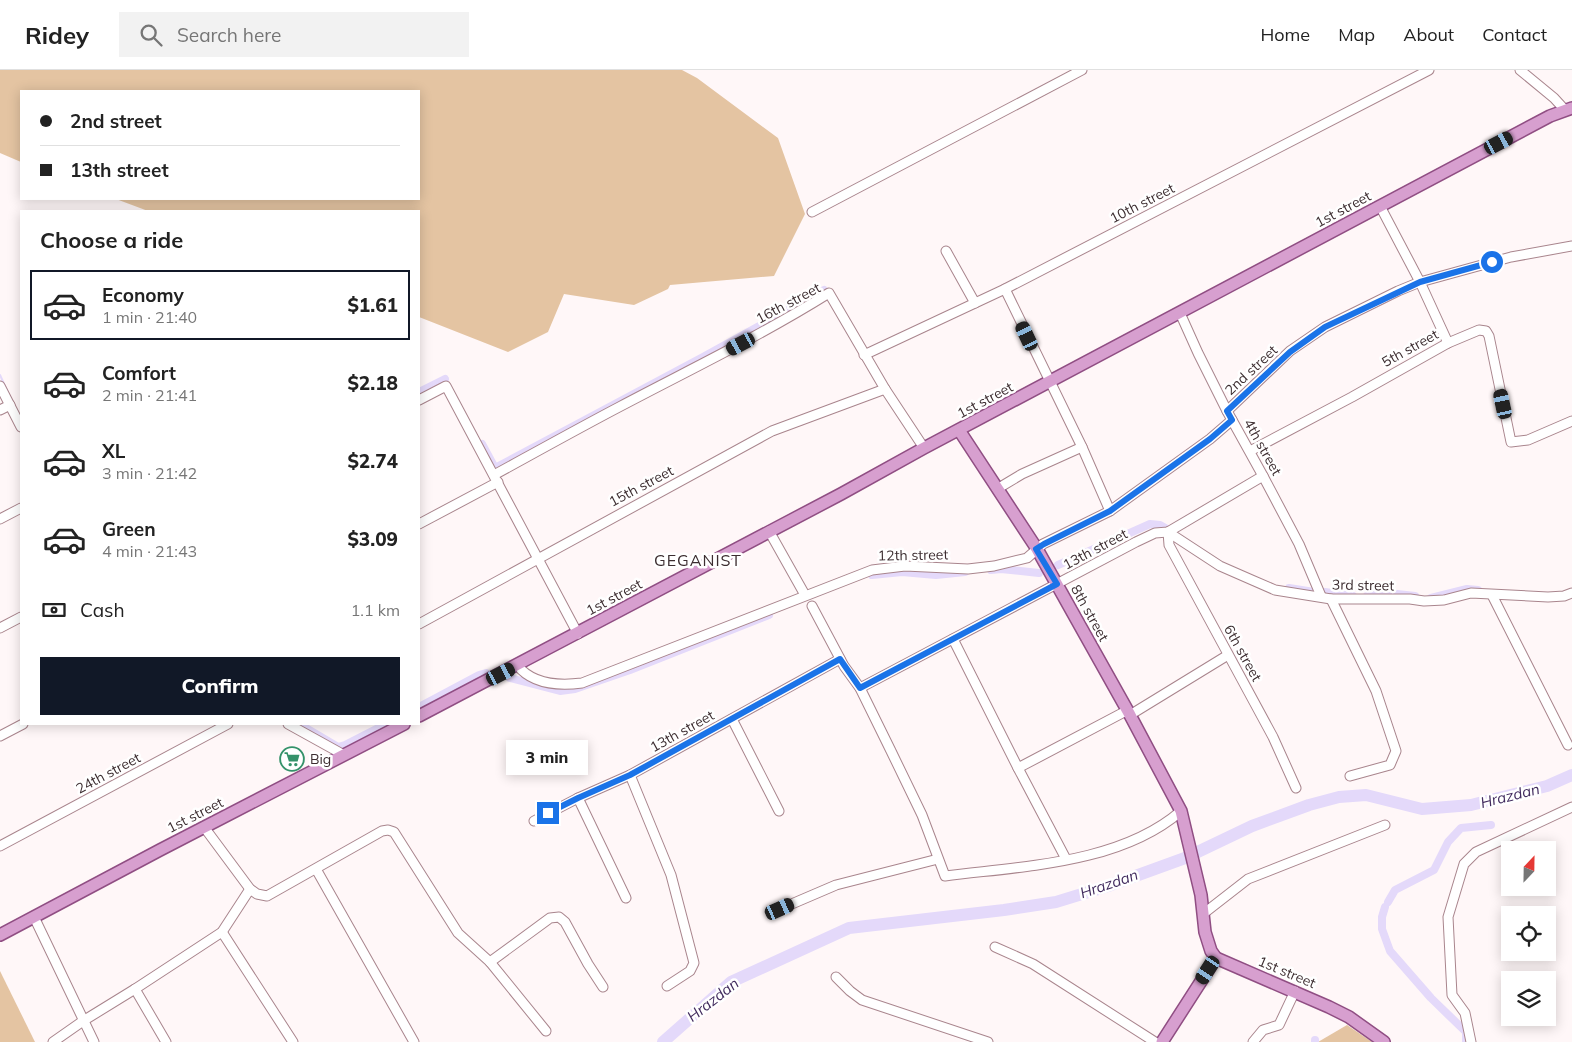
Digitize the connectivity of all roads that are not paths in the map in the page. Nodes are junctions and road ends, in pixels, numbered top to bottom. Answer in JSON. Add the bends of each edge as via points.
{"nodes":[{"id":1,"x":1082,"y":70,"type":"edge"},
{"id":2,"x":1430,"y":70,"type":"edge"},
{"id":3,"x":1520,"y":70,"type":"edge"},
{"id":4,"x":1569,"y":109,"type":"edge"},
{"id":5,"x":1380,"y":206,"type":"junction"},
{"id":6,"x":812,"y":212,"type":"dead end"},
{"id":7,"x":1572,"y":246,"type":"edge"},
{"id":8,"x":946,"y":251,"type":"dead end"},
{"id":9,"x":1420,"y":282,"type":"junction"},
{"id":10,"x":1005,"y":289,"type":"junction"},
{"id":11,"x":975,"y":303,"type":"junction"},
{"id":12,"x":1180,"y":313,"type":"junction"},
{"id":13,"x":1448,"y":343,"type":"junction"},
{"id":14,"x":864,"y":355,"type":"junction"},
{"id":15,"x":1050,"y":383,"type":"junction"},
{"id":16,"x":0,"y":386,"type":"edge"},
{"id":17,"x":885,"y":389,"type":"junction"},
{"id":18,"x":420,"y":399,"type":"edge"},
{"id":19,"x":10,"y":405,"type":"junction"},
{"id":20,"x":0,"y":410,"type":"edge"},
{"id":21,"x":1227,"y":411,"type":"junction"},
{"id":22,"x":1232,"y":420,"type":"junction"},
{"id":23,"x":1572,"y":421,"type":"edge"},
{"id":24,"x":20,"y":425,"type":"edge"},
{"id":25,"x":960,"y":430,"type":"junction"},
{"id":26,"x":1082,"y":447,"type":"junction"},
{"id":27,"x":924,"y":448,"type":"junction"},
{"id":28,"x":1250,"y":451,"type":"junction"},
{"id":29,"x":1264,"y":476,"type":"junction"},
{"id":30,"x":496,"y":478,"type":"junction"},
{"id":31,"x":997,"y":488,"type":"junction"},
{"id":32,"x":20,"y":509,"type":"edge"},
{"id":33,"x":1110,"y":511,"type":"junction"},
{"id":34,"x":0,"y":519,"type":"edge"},
{"id":35,"x":420,"y":523,"type":"edge"},
{"id":36,"x":769,"y":532,"type":"junction"},
{"id":37,"x":1168,"y":532,"type":"junction"},
{"id":38,"x":1036,"y":549,"type":"junction"},
{"id":39,"x":537,"y":558,"type":"junction"},
{"id":40,"x":1057,"y":584,"type":"junction"},
{"id":41,"x":1572,"y":593,"type":"edge"},
{"id":42,"x":805,"y":595,"type":"junction"},
{"id":43,"x":1492,"y":595,"type":"junction"},
{"id":44,"x":1320,"y":596,"type":"junction"},
{"id":45,"x":1331,"y":599,"type":"junction"},
{"id":46,"x":812,"y":606,"type":"dead end"},
{"id":47,"x":20,"y":618,"type":"edge"},
{"id":48,"x":420,"y":623,"type":"edge"},
{"id":49,"x":0,"y":628,"type":"edge"},
{"id":50,"x":578,"y":634,"type":"junction"},
{"id":51,"x":953,"y":638,"type":"junction"},
{"id":52,"x":1228,"y":655,"type":"junction"},
{"id":53,"x":840,"y":659,"type":"junction"},
{"id":54,"x":517,"y":665,"type":"junction"},
{"id":55,"x":860,"y":688,"type":"junction"},
{"id":56,"x":1129,"y":712,"type":"junction"},
{"id":57,"x":420,"y":715,"type":"edge"},
{"id":58,"x":732,"y":719,"type":"junction"},
{"id":59,"x":21,"y":725,"type":"edge"},
{"id":60,"x":226,"y":725,"type":"edge"},
{"id":61,"x":290,"y":725,"type":"edge"},
{"id":62,"x":402,"y":725,"type":"edge"},
{"id":63,"x":0,"y":736,"type":"edge"},
{"id":64,"x":1568,"y":745,"type":"dead end"},
{"id":65,"x":344,"y":755,"type":"junction"},
{"id":66,"x":1018,"y":768,"type":"junction"},
{"id":67,"x":630,"y":775,"type":"junction"},
{"id":68,"x":1350,"y":776,"type":"dead end"},
{"id":69,"x":1296,"y":788,"type":"dead end"},
{"id":70,"x":578,"y":798,"type":"junction"},
{"id":71,"x":1572,"y":807,"type":"edge"},
{"id":72,"x":779,"y":811,"type":"dead end"},
{"id":73,"x":1182,"y":814,"type":"junction"},
{"id":74,"x":534,"y":821,"type":"dead end"},
{"id":75,"x":1385,"y":825,"type":"dead end"},
{"id":76,"x":204,"y":827,"type":"junction"},
{"id":77,"x":0,"y":846,"type":"edge"},
{"id":78,"x":938,"y":859,"type":"junction"},
{"id":79,"x":1066,"y":859,"type":"junction"},
{"id":80,"x":316,"y":869,"type":"junction"},
{"id":81,"x":250,"y":889,"type":"junction"},
{"id":82,"x":626,"y":898,"type":"dead end"},
{"id":83,"x":780,"y":909,"type":"dead end"},
{"id":84,"x":1203,"y":914,"type":"junction"},
{"id":85,"x":34,"y":917,"type":"junction"},
{"id":86,"x":222,"y":932,"type":"junction"},
{"id":87,"x":0,"y":935,"type":"edge"},
{"id":88,"x":995,"y":947,"type":"dead end"},
{"id":89,"x":1216,"y":958,"type":"junction"},
{"id":90,"x":490,"y":962,"type":"junction"},
{"id":91,"x":836,"y":977,"type":"dead end"},
{"id":92,"x":668,"y":986,"type":"dead end"},
{"id":93,"x":603,"y":987,"type":"dead end"},
{"id":94,"x":135,"y":990,"type":"junction"},
{"id":95,"x":1296,"y":991,"type":"junction"},
{"id":96,"x":83,"y":1020,"type":"junction"},
{"id":97,"x":546,"y":1031,"type":"dead end"},
{"id":98,"x":54,"y":1042,"type":"edge"},
{"id":99,"x":94,"y":1042,"type":"edge"},
{"id":100,"x":166,"y":1042,"type":"edge"},
{"id":101,"x":293,"y":1042,"type":"edge"},
{"id":102,"x":414,"y":1042,"type":"edge"},
{"id":103,"x":988,"y":1042,"type":"edge"},
{"id":104,"x":1155,"y":1042,"type":"edge"},
{"id":105,"x":1162,"y":1042,"type":"edge"},
{"id":106,"x":1253,"y":1042,"type":"edge"},
{"id":107,"x":1384,"y":1042,"type":"edge"},
{"id":108,"x":1471,"y":1042,"type":"edge"}],
"edges":[{"from":1,"to":6,"type":"street"},
{"from":2,"to":10,"type":"street","name":"10th street"},
{"from":3,"to":4,"type":"street"},
{"from":4,"to":5,"type":"main road","name":"1st street"},
{"from":5,"to":9,"type":"street"},
{"from":5,"to":12,"type":"main road","name":"1st street"},
{"from":7,"to":9,"type":"street","name":"2nd street","via":[[1511,257]]},
{"from":8,"to":11,"type":"street"},
{"from":9,"to":13,"type":"street"},
{"from":9,"to":21,"type":"street","name":"2nd street","via":[[1325,327],[1290,352]]},
{"from":10,"to":11,"type":"street","name":"10th street"},
{"from":10,"to":15,"type":"street"},
{"from":11,"to":14,"type":"street","name":"10th street"},
{"from":12,"to":15,"type":"main road","name":"1st street"},
{"from":12,"to":21,"type":"street","name":"4th street"},
{"from":13,"to":23,"type":"street","name":"5th street","via":[[1479,330],[1486,331],[1511,442],[1528,440]]},
{"from":13,"to":28,"type":"street","name":"5th street"},
{"from":14,"to":17,"type":"street","name":"16th street"},
{"from":14,"to":30,"type":"street","name":"16th street","via":[[829,294],[622,405]]},
{"from":15,"to":25,"type":"main road","name":"1st street"},
{"from":15,"to":26,"type":"street"},
{"from":16,"to":19,"type":"street"},
{"from":17,"to":27,"type":"street","name":"16th street"},
{"from":17,"to":39,"type":"street","name":"15th street","via":[[772,431]]},
{"from":18,"to":30,"type":"street","via":[[446,386]]},
{"from":19,"to":20,"type":"street"},
{"from":19,"to":24,"type":"street"},
{"from":21,"to":22,"type":"street","name":"4th street"},
{"from":22,"to":28,"type":"street","name":"4th street"},
{"from":22,"to":33,"type":"street","name":"12th street"},
{"from":25,"to":27,"type":"main road","name":"1st street"},
{"from":25,"to":31,"type":"main road","name":"8th street"},
{"from":26,"to":31,"type":"street"},
{"from":26,"to":33,"type":"street"},
{"from":27,"to":36,"type":"main road","name":"1st street"},
{"from":28,"to":29,"type":"street","name":"4th street"},
{"from":29,"to":37,"type":"street","name":"13th street"},
{"from":29,"to":44,"type":"street","name":"4th street","via":[[1299,544]]},
{"from":30,"to":35,"type":"street","name":"16th street"},
{"from":30,"to":39,"type":"street"},
{"from":31,"to":38,"type":"main road","name":"8th street"},
{"from":32,"to":34,"type":"street"},
{"from":33,"to":38,"type":"street","name":"12th street"},
{"from":36,"to":42,"type":"street"},
{"from":36,"to":50,"type":"main road","name":"1st street"},
{"from":37,"to":40,"type":"street","name":"13th street","via":[[1155,533]]},
{"from":37,"to":44,"type":"street","name":"3rd street","via":[[1220,566],[1275,590]]},
{"from":37,"to":52,"type":"street","name":"6th street","via":[[1169,545]]},
{"from":38,"to":40,"type":"main road","name":"8th street"},
{"from":38,"to":42,"type":"street","name":"12th street","via":[[1027,558],[994,566],[968,569],[905,566],[872,570]]},
{"from":39,"to":48,"type":"street","name":"15th street"},
{"from":39,"to":50,"type":"street"},
{"from":40,"to":51,"type":"street","name":"13th street"},
{"from":40,"to":56,"type":"main road","name":"8th street"},
{"from":41,"to":43,"type":"street","name":"3rd street","via":[[1548,597]]},
{"from":42,"to":54,"type":"street","name":"12th street","via":[[582,683],[550,683],[534,678]]},
{"from":43,"to":45,"type":"street","name":"3rd street","via":[[1471,594],[1424,601]]},
{"from":43,"to":64,"type":"street"},
{"from":44,"to":45,"type":"street","name":"3rd street"},
{"from":45,"to":68,"type":"street","via":[[1376,691],[1396,751],[1390,765]]},
{"from":46,"to":53,"type":"street"},
{"from":47,"to":49,"type":"street"},
{"from":50,"to":54,"type":"main road","name":"1st street"},
{"from":51,"to":55,"type":"street","name":"13th street"},
{"from":51,"to":66,"type":"street"},
{"from":52,"to":56,"type":"street"},
{"from":52,"to":69,"type":"street","name":"6th street","via":[[1273,737]]},
{"from":53,"to":55,"type":"street"},
{"from":53,"to":58,"type":"street","name":"13th street"},
{"from":54,"to":57,"type":"main road","name":"1st street"},
{"from":55,"to":78,"type":"street","via":[[922,815]]},
{"from":56,"to":66,"type":"street"},
{"from":56,"to":73,"type":"main road","name":"8th street"},
{"from":58,"to":67,"type":"street","name":"13th street"},
{"from":58,"to":72,"type":"street"},
{"from":59,"to":63,"type":"street"},
{"from":60,"to":77,"type":"street","name":"24th street"},
{"from":61,"to":65,"type":"street"},
{"from":62,"to":65,"type":"main road","name":"1st street"},
{"from":65,"to":76,"type":"main road","name":"1st street"},
{"from":66,"to":79,"type":"street"},
{"from":67,"to":70,"type":"street","name":"13th street"},
{"from":67,"to":92,"type":"street","via":[[672,875],[694,963],[690,971]]},
{"from":70,"to":74,"type":"street","name":"13th street"},
{"from":70,"to":82,"type":"street"},
{"from":71,"to":108,"type":"street","via":[[1476,852],[1464,864],[1448,918],[1452,995],[1465,1013]]},
{"from":73,"to":79,"type":"street","via":[[1134,842]]},
{"from":73,"to":84,"type":"main road","name":"8th street"},
{"from":75,"to":84,"type":"street","via":[[1248,879]]},
{"from":76,"to":81,"type":"street"},
{"from":76,"to":85,"type":"main road","name":"1st street"},
{"from":78,"to":79,"type":"street","via":[[945,876]]},
{"from":78,"to":83,"type":"street","via":[[836,885]]},
{"from":80,"to":81,"type":"street","via":[[267,896]]},
{"from":80,"to":90,"type":"street","via":[[382,831],[394,832],[458,933]]},
{"from":80,"to":102,"type":"street"},
{"from":81,"to":86,"type":"street"},
{"from":84,"to":89,"type":"main road","via":[[1204,932]]},
{"from":85,"to":87,"type":"main road","name":"1st street"},
{"from":85,"to":96,"type":"street"},
{"from":86,"to":94,"type":"street"},
{"from":86,"to":101,"type":"street"},
{"from":88,"to":104,"type":"street","via":[[1033,964]]},
{"from":89,"to":95,"type":"main road","name":"1st street"},
{"from":89,"to":105,"type":"main road"},
{"from":90,"to":93,"type":"street","via":[[550,918],[559,917]]},
{"from":90,"to":97,"type":"street"},
{"from":91,"to":103,"type":"street","via":[[862,1000]]},
{"from":94,"to":96,"type":"street"},
{"from":94,"to":100,"type":"street"},
{"from":95,"to":106,"type":"street","via":[[1279,1024],[1263,1030]]},
{"from":95,"to":107,"type":"main road","name":"1st street","via":[[1349,1017]]},
{"from":96,"to":98,"type":"street"},
{"from":96,"to":99,"type":"street"}]}
